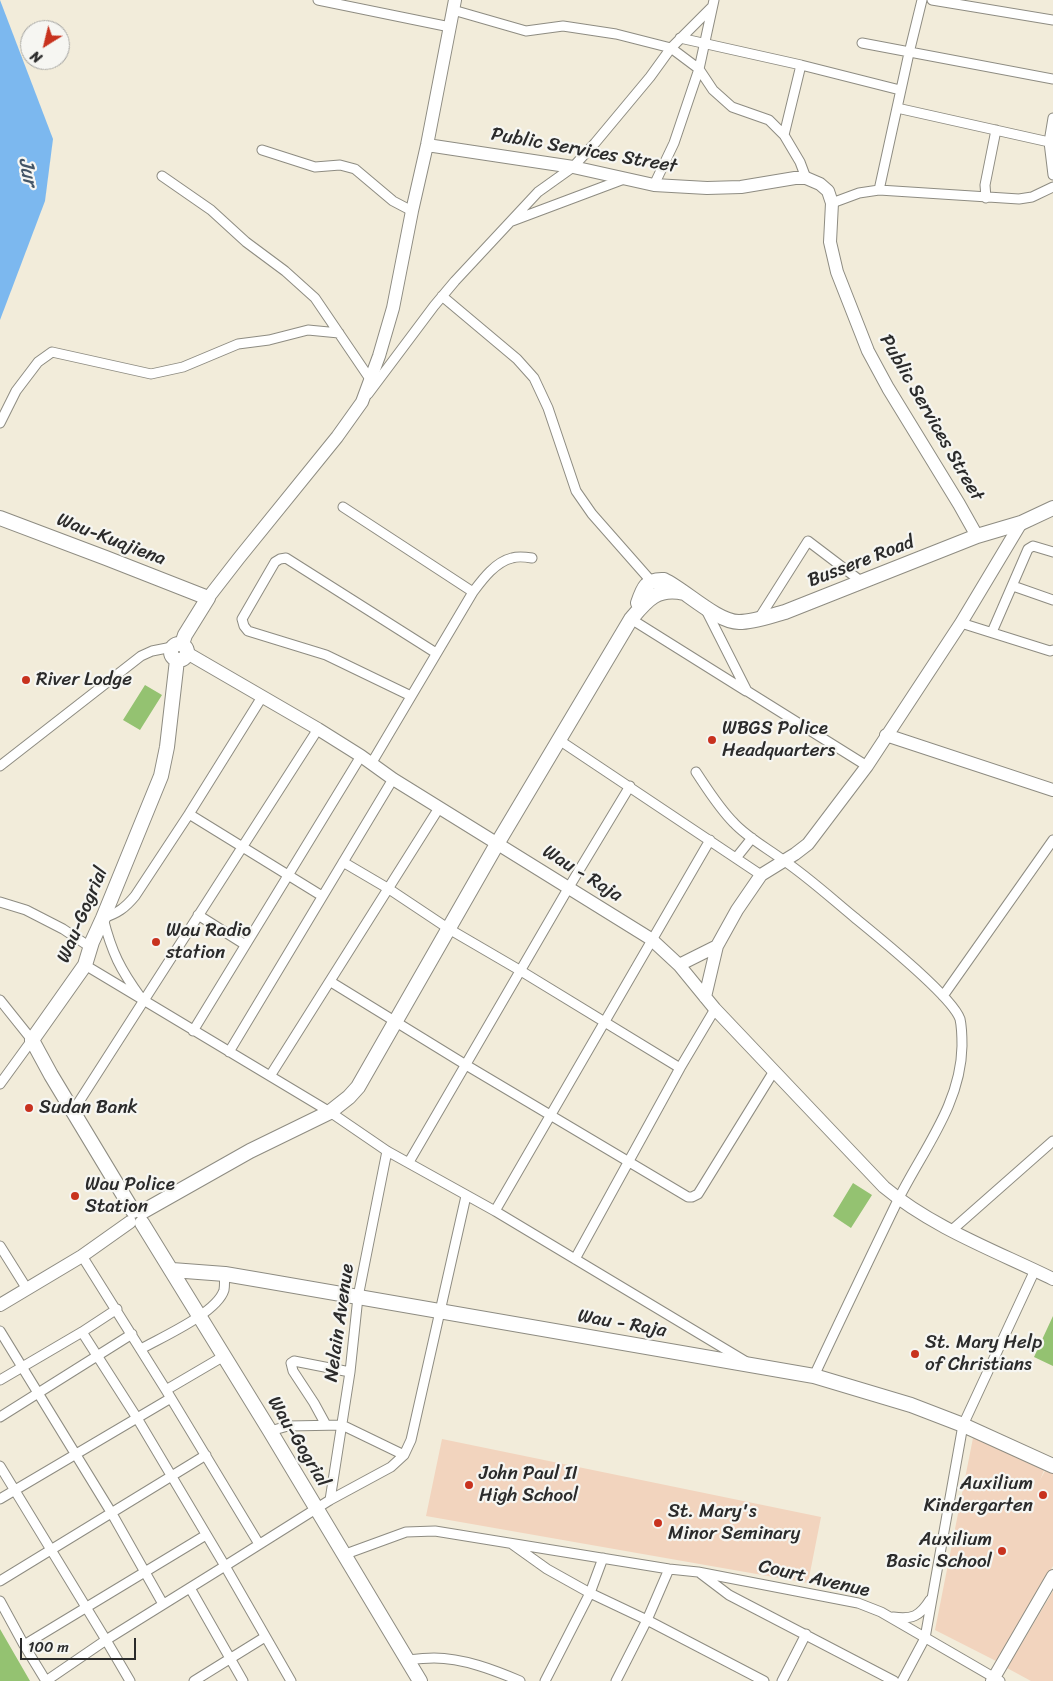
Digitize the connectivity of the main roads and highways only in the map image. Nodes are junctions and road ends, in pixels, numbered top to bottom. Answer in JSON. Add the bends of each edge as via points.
{"nodes":[{"id":1,"x":1053,"y":508,"type":"edge"},
{"id":2,"x":0,"y":518,"type":"edge"},
{"id":3,"x":684,"y":593,"type":"junction"},
{"id":4,"x":208,"y":598,"type":"joint"},
{"id":5,"x":643,"y":604,"type":"junction"},
{"id":6,"x":137,"y":1217,"type":"junction"},
{"id":7,"x":172,"y":1270,"type":"junction"},
{"id":8,"x":1053,"y":1466,"type":"edge"},
{"id":9,"x":420,"y":1681,"type":"edge"}],
"edges":[{"from":1,"to":3,"type":"main road","name":"Bussere Road","via":[[1021,523],[977,536],[758,620],[732,621]]},
{"from":2,"to":4,"type":"main road","name":"Wau-Kuajiena"},
{"from":3,"to":5,"type":"main road","via":[[666,591]]},
{"from":3,"to":5,"type":"main road","name":"Bussere Road","via":[[664,580],[651,581],[640,596],[638,603]]},
{"from":4,"to":6,"type":"main road","name":"Wau-Gogrial","via":[[184,635],[179,651],[161,776],[85,965],[32,1040]]},
{"from":5,"to":6,"type":"main road","via":[[497,844],[358,1087],[330,1112],[250,1151]]},
{"from":6,"to":7,"type":"main road","name":"Wau-Gogrial"},
{"from":7,"to":8,"type":"main road","name":"Wau - Raja","via":[[225,1274],[814,1376],[963,1425]]},
{"from":7,"to":9,"type":"main road","name":"Wau-Gogrial"}]}
